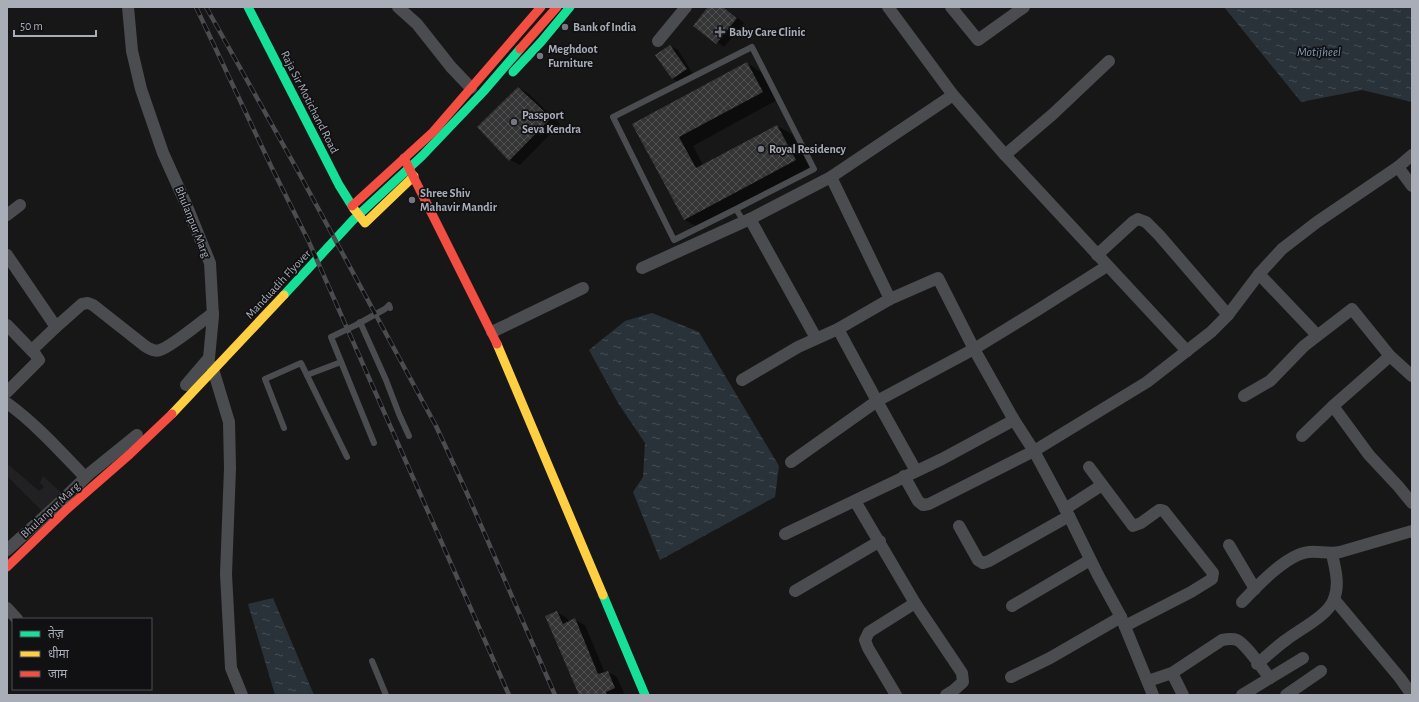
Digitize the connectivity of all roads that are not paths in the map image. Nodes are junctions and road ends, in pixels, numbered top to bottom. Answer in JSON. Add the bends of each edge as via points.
{"nodes":[{"id":1,"x":128,"y":7,"type":"edge"},
{"id":2,"x":248,"y":7,"type":"edge"},
{"id":3,"x":398,"y":7,"type":"edge"},
{"id":4,"x":541,"y":7,"type":"edge"},
{"id":5,"x":557,"y":7,"type":"edge"},
{"id":6,"x":570,"y":7,"type":"edge"},
{"id":7,"x":686,"y":7,"type":"edge"},
{"id":8,"x":888,"y":7,"type":"edge"},
{"id":9,"x":951,"y":7,"type":"edge"},
{"id":10,"x":1024,"y":7,"type":"edge"},
{"id":11,"x":658,"y":41,"type":"dead end"},
{"id":12,"x":1109,"y":61,"type":"dead end"},
{"id":13,"x":472,"y":88,"type":"junction"},
{"id":14,"x":953,"y":95,"type":"junction"},
{"id":15,"x":1005,"y":155,"type":"junction"},
{"id":16,"x":1412,"y":155,"type":"edge"},
{"id":17,"x":404,"y":158,"type":"junction"},
{"id":18,"x":1398,"y":167,"type":"junction"},
{"id":19,"x":414,"y":176,"type":"junction"},
{"id":20,"x":831,"y":177,"type":"junction"},
{"id":21,"x":1412,"y":186,"type":"edge"},
{"id":22,"x":20,"y":205,"type":"dead end"},
{"id":23,"x":352,"y":206,"type":"junction"},
{"id":24,"x":736,"y":209,"type":"junction"},
{"id":25,"x":7,"y":215,"type":"edge"},
{"id":26,"x":747,"y":220,"type":"junction"},
{"id":27,"x":7,"y":255,"type":"edge"},
{"id":28,"x":1097,"y":255,"type":"junction"},
{"id":29,"x":1107,"y":266,"type":"junction"},
{"id":30,"x":642,"y":268,"type":"dead end"},
{"id":31,"x":1259,"y":274,"type":"junction"},
{"id":32,"x":583,"y":288,"type":"dead end"},
{"id":33,"x":890,"y":299,"type":"junction"},
{"id":34,"x":390,"y":308,"type":"dead end"},
{"id":35,"x":213,"y":313,"type":"junction"},
{"id":36,"x":1228,"y":316,"type":"junction"},
{"id":37,"x":360,"y":322,"type":"junction"},
{"id":38,"x":7,"y":325,"type":"edge"},
{"id":39,"x":56,"y":327,"type":"junction"},
{"id":40,"x":838,"y":329,"type":"junction"},
{"id":41,"x":492,"y":332,"type":"junction"},
{"id":42,"x":1317,"y":335,"type":"junction"},
{"id":43,"x":816,"y":338,"type":"junction"},
{"id":44,"x":974,"y":349,"type":"junction"},
{"id":45,"x":32,"y":350,"type":"junction"},
{"id":46,"x":1187,"y":351,"type":"junction"},
{"id":47,"x":1390,"y":356,"type":"junction"},
{"id":48,"x":209,"y":358,"type":"junction"},
{"id":49,"x":341,"y":362,"type":"junction"},
{"id":50,"x":307,"y":375,"type":"junction"},
{"id":51,"x":1412,"y":376,"type":"edge"},
{"id":52,"x":742,"y":380,"type":"dead end"},
{"id":53,"x":7,"y":392,"type":"edge"},
{"id":54,"x":1244,"y":396,"type":"dead end"},
{"id":55,"x":877,"y":401,"type":"junction"},
{"id":56,"x":7,"y":403,"type":"edge"},
{"id":57,"x":1333,"y":406,"type":"junction"},
{"id":58,"x":1014,"y":420,"type":"junction"},
{"id":59,"x":284,"y":428,"type":"dead end"},
{"id":60,"x":409,"y":436,"type":"dead end"},
{"id":61,"x":1302,"y":436,"type":"dead end"},
{"id":62,"x":374,"y":443,"type":"dead end"},
{"id":63,"x":1034,"y":451,"type":"junction"},
{"id":64,"x":347,"y":456,"type":"dead end"},
{"id":65,"x":791,"y":462,"type":"dead end"},
{"id":66,"x":1089,"y":467,"type":"dead end"},
{"id":67,"x":916,"y":471,"type":"junction"},
{"id":68,"x":904,"y":476,"type":"junction"},
{"id":69,"x":85,"y":477,"type":"junction"},
{"id":70,"x":1102,"y":485,"type":"junction"},
{"id":71,"x":855,"y":501,"type":"junction"},
{"id":72,"x":1412,"y":503,"type":"edge"},
{"id":73,"x":1067,"y":513,"type":"junction"},
{"id":74,"x":959,"y":526,"type":"dead end"},
{"id":75,"x":1412,"y":531,"type":"edge"},
{"id":76,"x":785,"y":534,"type":"dead end"},
{"id":77,"x":880,"y":541,"type":"junction"},
{"id":78,"x":1228,"y":545,"type":"dead end"},
{"id":79,"x":7,"y":550,"type":"edge"},
{"id":80,"x":1332,"y":554,"type":"junction"},
{"id":81,"x":1090,"y":560,"type":"junction"},
{"id":82,"x":7,"y":566,"type":"edge"},
{"id":83,"x":1255,"y":589,"type":"junction"},
{"id":84,"x":795,"y":591,"type":"dead end"},
{"id":85,"x":1334,"y":599,"type":"junction"},
{"id":86,"x":1242,"y":602,"type":"dead end"},
{"id":87,"x":916,"y":603,"type":"junction"},
{"id":88,"x":1012,"y":606,"type":"dead end"},
{"id":89,"x":7,"y":608,"type":"edge"},
{"id":90,"x":16,"y":618,"type":"edge"},
{"id":91,"x":1123,"y":621,"type":"junction"},
{"id":92,"x":1303,"y":658,"type":"dead end"},
{"id":93,"x":372,"y":661,"type":"dead end"},
{"id":94,"x":1257,"y":664,"type":"junction"},
{"id":95,"x":1321,"y":671,"type":"dead end"},
{"id":96,"x":1172,"y":673,"type":"junction"},
{"id":97,"x":1011,"y":677,"type":"dead end"},
{"id":98,"x":1270,"y":678,"type":"junction"},
{"id":99,"x":1148,"y":681,"type":"junction"},
{"id":100,"x":951,"y":694,"type":"edge"},
{"id":101,"x":242,"y":695,"type":"edge"},
{"id":102,"x":386,"y":695,"type":"edge"},
{"id":103,"x":645,"y":695,"type":"edge"},
{"id":104,"x":896,"y":695,"type":"edge"},
{"id":105,"x":1153,"y":695,"type":"edge"},
{"id":106,"x":1183,"y":695,"type":"edge"},
{"id":107,"x":1242,"y":695,"type":"edge"},
{"id":108,"x":1286,"y":695,"type":"edge"},
{"id":109,"x":1412,"y":695,"type":"edge"}],
"edges":[{"from":1,"to":35,"type":"street","name":"Bhulanpur Marg","via":[[132,51],[141,89],[163,153],[210,263]]},
{"from":2,"to":23,"type":"street","name":"Raja Sir Motichand Road"},
{"from":3,"to":13,"type":"street","via":[[417,24],[450,67]]},
{"from":4,"to":13,"type":"street"},
{"from":5,"to":82,"type":"street","name":"Manduadih Flyover","via":[[483,92],[422,156],[353,220],[164,423]]},
{"from":6,"to":19,"type":"street","via":[[541,42]]},
{"from":7,"to":11,"type":"street"},
{"from":8,"to":14,"type":"street"},
{"from":9,"to":10,"type":"street","via":[[978,40]]},
{"from":12,"to":15,"type":"street"},
{"from":13,"to":17,"type":"street","via":[[433,132]]},
{"from":14,"to":15,"type":"street"},
{"from":14,"to":20,"type":"street"},
{"from":15,"to":28,"type":"street"},
{"from":16,"to":18,"type":"street"},
{"from":17,"to":19,"type":"street"},
{"from":17,"to":23,"type":"street"},
{"from":18,"to":21,"type":"street"},
{"from":18,"to":31,"type":"street","via":[[1317,222],[1282,249]]},
{"from":19,"to":23,"type":"street","name":"Raja Sir Motichand Road","via":[[366,224]]},
{"from":19,"to":41,"type":"street"},
{"from":20,"to":26,"type":"street"},
{"from":20,"to":33,"type":"street"},
{"from":22,"to":25,"type":"street"},
{"from":24,"to":24,"type":"lane","via":[[674,240],[613,117],[752,47],[814,169]]},
{"from":24,"to":26,"type":"lane"},
{"from":26,"to":30,"type":"street"},
{"from":26,"to":43,"type":"street"},
{"from":27,"to":39,"type":"street"},
{"from":28,"to":29,"type":"street"},
{"from":28,"to":36,"type":"street","via":[[1133,222],[1138,219],[1146,222]]},
{"from":29,"to":44,"type":"street"},
{"from":29,"to":46,"type":"street"},
{"from":31,"to":36,"type":"street"},
{"from":31,"to":42,"type":"street"},
{"from":32,"to":41,"type":"street"},
{"from":33,"to":40,"type":"street"},
{"from":33,"to":44,"type":"street","via":[[938,278]]},
{"from":34,"to":37,"type":"lane","via":[[389,305]]},
{"from":35,"to":39,"type":"street","via":[[168,346],[154,351],[88,303],[78,307]]},
{"from":35,"to":48,"type":"street","name":"Bhulanpur Marg"},
{"from":36,"to":46,"type":"street"},
{"from":37,"to":49,"type":"lane","via":[[331,337]]},
{"from":37,"to":60,"type":"lane"},
{"from":38,"to":45,"type":"street"},
{"from":39,"to":45,"type":"street"},
{"from":40,"to":43,"type":"street"},
{"from":40,"to":55,"type":"street"},
{"from":41,"to":103,"type":"street"},
{"from":42,"to":47,"type":"street","via":[[1352,309]]},
{"from":42,"to":54,"type":"street","via":[[1270,381]]},
{"from":43,"to":52,"type":"street"},
{"from":44,"to":55,"type":"street"},
{"from":44,"to":58,"type":"street"},
{"from":45,"to":53,"type":"street","via":[[39,360]]},
{"from":46,"to":63,"type":"street","via":[[1147,382]]},
{"from":47,"to":51,"type":"street"},
{"from":47,"to":57,"type":"street"},
{"from":48,"to":69,"type":"street","name":"Bhulanpur Marg","via":[[180,394],[144,430]]},
{"from":48,"to":101,"type":"street","via":[[229,422],[226,574],[231,668]]},
{"from":49,"to":50,"type":"lane"},
{"from":49,"to":62,"type":"lane"},
{"from":50,"to":59,"type":"lane","via":[[301,363],[265,379]]},
{"from":50,"to":64,"type":"lane"},
{"from":55,"to":65,"type":"street"},
{"from":55,"to":67,"type":"street"},
{"from":56,"to":69,"type":"street","via":[[23,414]]},
{"from":57,"to":61,"type":"street"},
{"from":57,"to":72,"type":"street","via":[[1368,455]]},
{"from":58,"to":63,"type":"street"},
{"from":58,"to":67,"type":"street"},
{"from":63,"to":68,"type":"street","via":[[929,504],[923,505],[918,501]]},
{"from":63,"to":73,"type":"street"},
{"from":66,"to":70,"type":"street"},
{"from":67,"to":68,"type":"street"},
{"from":68,"to":71,"type":"street"},
{"from":69,"to":79,"type":"street","name":"Bhulanpur Marg"},
{"from":70,"to":73,"type":"street"},
{"from":70,"to":91,"type":"street","via":[[1133,526],[1159,510],[1164,512],[1213,576],[1191,592]]},
{"from":71,"to":76,"type":"street"},
{"from":71,"to":77,"type":"street"},
{"from":73,"to":74,"type":"street","via":[[983,563],[978,560]]},
{"from":73,"to":81,"type":"street"},
{"from":75,"to":80,"type":"street"},
{"from":77,"to":84,"type":"street"},
{"from":77,"to":87,"type":"street"},
{"from":78,"to":83,"type":"street"},
{"from":80,"to":83,"type":"street","via":[[1298,554]]},
{"from":80,"to":85,"type":"street","via":[[1337,578]]},
{"from":81,"to":88,"type":"street"},
{"from":81,"to":91,"type":"street"},
{"from":83,"to":86,"type":"street"},
{"from":85,"to":94,"type":"street","via":[[1327,611],[1285,640]]},
{"from":85,"to":109,"type":"street"},
{"from":87,"to":100,"type":"street","via":[[962,673],[963,682]]},
{"from":87,"to":104,"type":"street","via":[[869,632],[865,640]]},
{"from":89,"to":90,"type":"street"},
{"from":91,"to":97,"type":"street"},
{"from":91,"to":99,"type":"street"},
{"from":92,"to":98,"type":"street"},
{"from":93,"to":102,"type":"lane"},
{"from":94,"to":96,"type":"street","via":[[1245,647],[1237,640],[1228,638]]},
{"from":94,"to":98,"type":"street"},
{"from":95,"to":108,"type":"street"},
{"from":96,"to":99,"type":"street"},
{"from":96,"to":106,"type":"street"},
{"from":98,"to":107,"type":"street"},
{"from":99,"to":105,"type":"street"}]}
